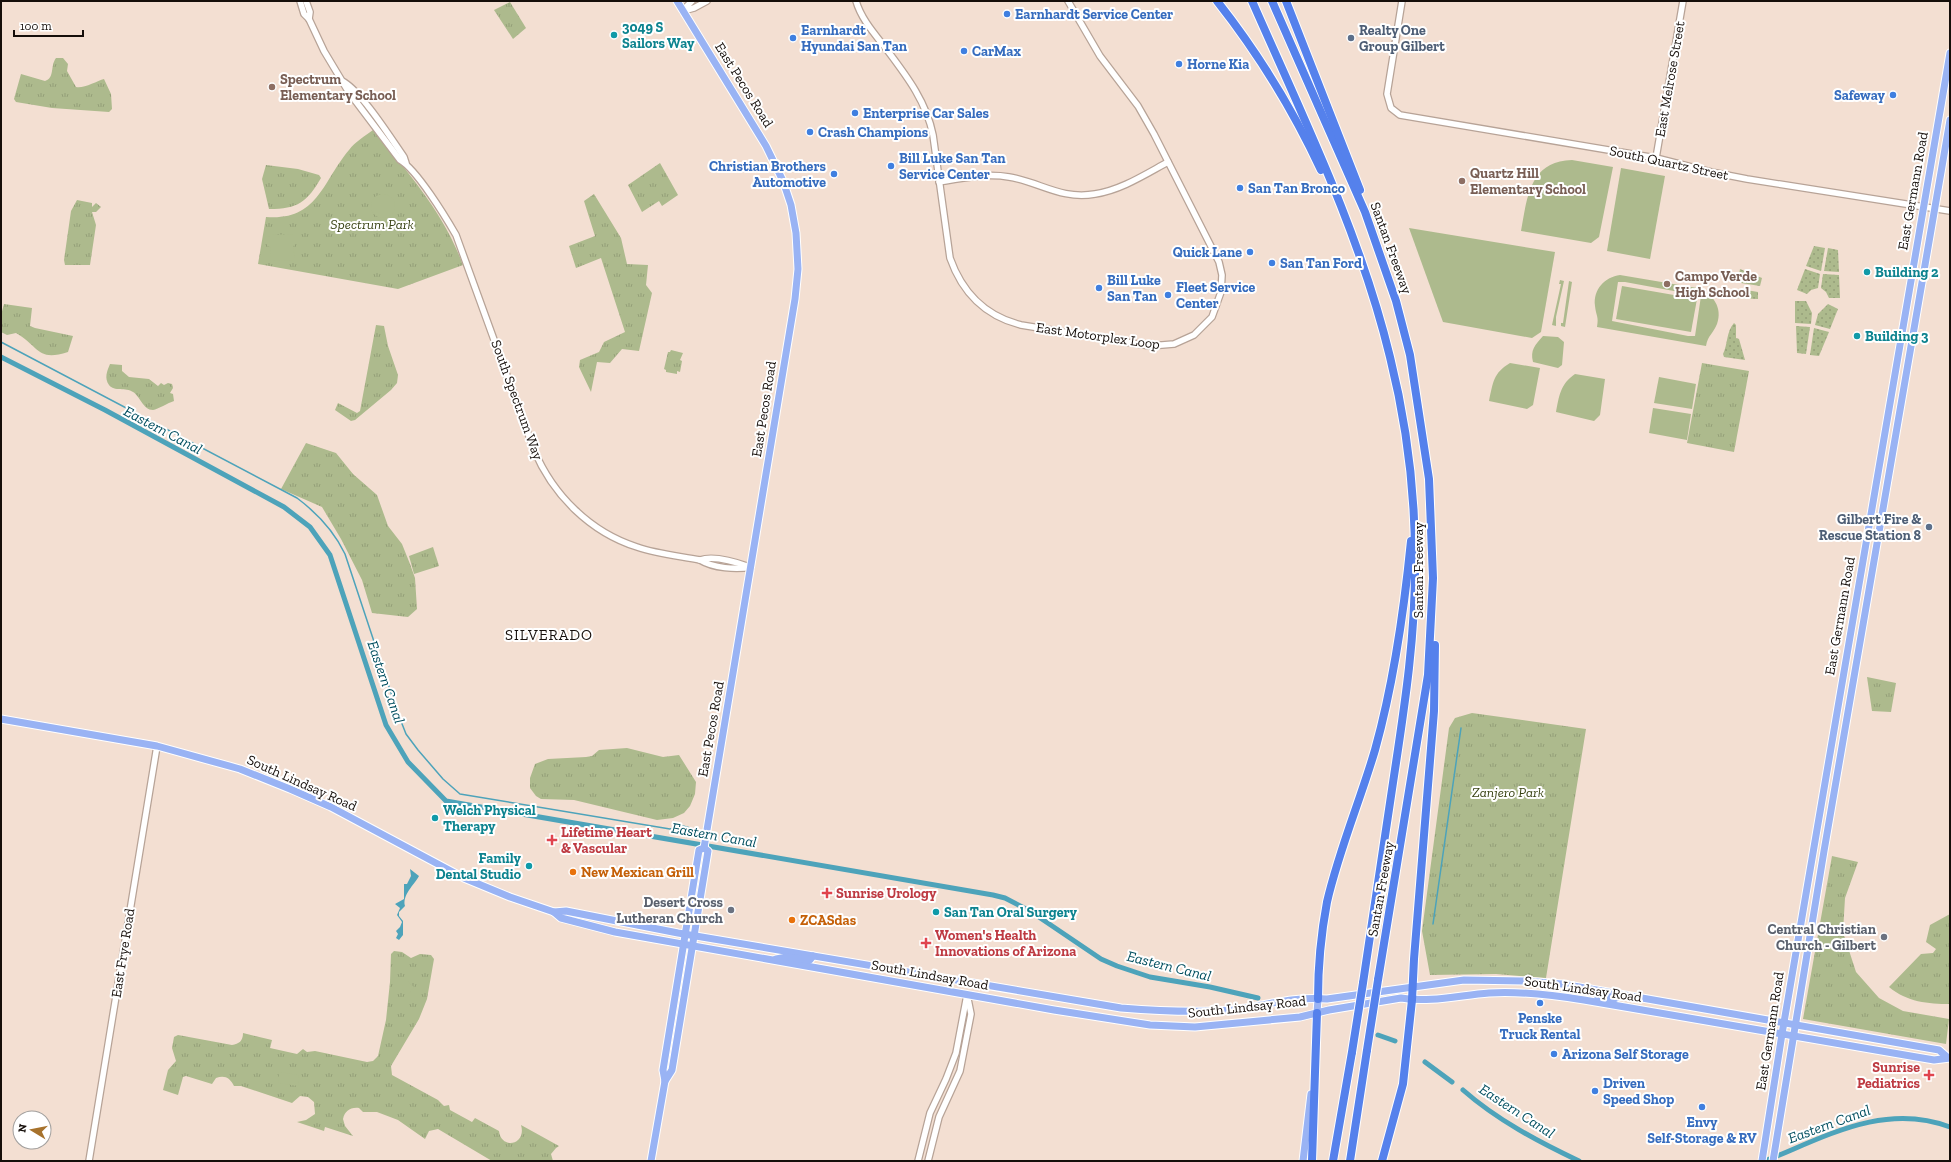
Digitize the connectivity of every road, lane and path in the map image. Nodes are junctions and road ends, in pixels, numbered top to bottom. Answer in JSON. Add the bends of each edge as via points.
{"nodes":[{"id":1,"x":300,"y":1,"type":"edge"},
{"id":2,"x":306,"y":1,"type":"edge"},
{"id":3,"x":677,"y":1,"type":"edge"},
{"id":4,"x":692,"y":1,"type":"edge"},
{"id":5,"x":707,"y":1,"type":"edge"},
{"id":6,"x":856,"y":1,"type":"edge"},
{"id":7,"x":1068,"y":1,"type":"edge"},
{"id":8,"x":1217,"y":1,"type":"edge"},
{"id":9,"x":1252,"y":1,"type":"edge"},
{"id":10,"x":1272,"y":1,"type":"edge"},
{"id":11,"x":1286,"y":1,"type":"edge"},
{"id":12,"x":1402,"y":1,"type":"edge"},
{"id":13,"x":1683,"y":1,"type":"edge"},
{"id":14,"x":683,"y":11,"type":"junction"},
{"id":15,"x":309,"y":19,"type":"junction"},
{"id":16,"x":1950,"y":53,"type":"edge"},
{"id":17,"x":1950,"y":120,"type":"edge"},
{"id":18,"x":1656,"y":158,"type":"junction"},
{"id":19,"x":1168,"y":162,"type":"junction"},
{"id":20,"x":939,"y":182,"type":"junction"},
{"id":21,"x":1336,"y":192,"type":"junction"},
{"id":22,"x":1923,"y":207,"type":"junction"},
{"id":23,"x":1934,"y":209,"type":"junction"},
{"id":24,"x":1950,"y":211,"type":"edge"},
{"id":25,"x":1364,"y":212,"type":"junction"},
{"id":26,"x":1413,"y":511,"type":"junction"},
{"id":27,"x":750,"y":567,"type":"junction"},
{"id":28,"x":1433,"y":578,"type":"junction"},
{"id":29,"x":1,"y":720,"type":"edge"},
{"id":30,"x":157,"y":746,"type":"junction"},
{"id":31,"x":705,"y":845,"type":"junction"},
{"id":32,"x":554,"y":912,"type":"junction"},
{"id":33,"x":684,"y":934,"type":"junction"},
{"id":34,"x":694,"y":936,"type":"junction"},
{"id":35,"x":683,"y":944,"type":"junction"},
{"id":36,"x":693,"y":946,"type":"junction"},
{"id":37,"x":813,"y":956,"type":"junction"},
{"id":38,"x":772,"y":960,"type":"junction"},
{"id":39,"x":1413,"y":986,"type":"junction"},
{"id":40,"x":967,"y":994,"type":"junction"},
{"id":41,"x":1622,"y":995,"type":"junction"},
{"id":42,"x":1318,"y":999,"type":"junction"},
{"id":43,"x":1412,"y":1000,"type":"junction"},
{"id":44,"x":1584,"y":1000,"type":"junction"},
{"id":45,"x":1664,"y":1002,"type":"junction"},
{"id":46,"x":1620,"y":1006,"type":"junction"},
{"id":47,"x":1317,"y":1014,"type":"junction"},
{"id":48,"x":1784,"y":1023,"type":"junction"},
{"id":49,"x":1795,"y":1025,"type":"junction"},
{"id":50,"x":1782,"y":1034,"type":"junction"},
{"id":51,"x":1794,"y":1036,"type":"junction"},
{"id":52,"x":1949,"y":1057,"type":"edge"},
{"id":53,"x":1315,"y":1064,"type":"junction"},
{"id":54,"x":665,"y":1081,"type":"junction"},
{"id":55,"x":1762,"y":1159,"type":"edge"},
{"id":56,"x":89,"y":1161,"type":"edge"},
{"id":57,"x":651,"y":1161,"type":"edge"},
{"id":58,"x":918,"y":1161,"type":"edge"},
{"id":59,"x":928,"y":1161,"type":"edge"},
{"id":60,"x":1303,"y":1161,"type":"edge"},
{"id":61,"x":1312,"y":1161,"type":"edge"},
{"id":62,"x":1333,"y":1161,"type":"edge"},
{"id":63,"x":1350,"y":1161,"type":"edge"},
{"id":64,"x":1382,"y":1161,"type":"edge"},
{"id":65,"x":1773,"y":1161,"type":"edge"}],
"edges":[{"from":1,"to":15,"type":"street","name":"South Spectrum Way","via":[[304,14]]},
{"from":2,"to":15,"type":"street","name":"South Spectrum Way","via":[[310,12]]},
{"from":3,"to":14,"type":"main road","name":"East Pecos Road"},
{"from":4,"to":14,"type":"street"},
{"from":5,"to":14,"type":"street"},
{"from":6,"to":20,"type":"street","name":"East Motorplex Loop","via":[[863,18],[911,84],[927,111]]},
{"from":7,"to":19,"type":"street","name":"East Motorplex Loop","via":[[1100,56],[1138,106]]},
{"from":8,"to":21,"type":"highway","via":[[1263,64],[1324,175]]},
{"from":9,"to":21,"type":"highway","name":"Santan Freeway"},
{"from":10,"to":25,"type":"highway","name":"Santan Freeway"},
{"from":11,"to":25,"type":"highway","via":[[1360,189]]},
{"from":12,"to":18,"type":"street","name":"South Quartz Street","via":[[1387,91],[1391,108],[1400,115]]},
{"from":13,"to":18,"type":"street","name":"East Melrose Street"},
{"from":14,"to":27,"type":"main road","name":"East Pecos Road","via":[[775,162],[788,196],[796,233],[798,269],[795,299]]},
{"from":15,"to":27,"type":"street","name":"South Spectrum Way","via":[[324,52],[348,91],[439,207],[456,236],[534,450],[561,495],[581,515],[603,531],[637,547],[700,560],[706,558],[739,563]]},
{"from":16,"to":22,"type":"main road","name":"East Germann Road"},
{"from":17,"to":23,"type":"main road","name":"East Germann Road"},
{"from":18,"to":22,"type":"street","name":"South Quartz Street","via":[[1726,176]]},
{"from":19,"to":20,"type":"street","via":[[1126,184],[1094,194],[1056,192],[1018,179],[988,175]]},
{"from":19,"to":20,"type":"street","name":"East Motorplex Loop","via":[[1216,256],[1222,283],[1218,303],[1208,322],[1187,339],[1163,346],[1020,325],[1001,318],[981,306],[962,286],[950,258]]},
{"from":21,"to":26,"type":"highway","name":"Santan Freeway","via":[[1368,282],[1390,356],[1406,441]]},
{"from":22,"to":23,"type":"street","name":"South Quartz Street"},
{"from":22,"to":48,"type":"main road","name":"East Germann Road"},
{"from":23,"to":24,"type":"street","name":"South Quartz Street"},
{"from":23,"to":49,"type":"main road","name":"East Germann Road"},
{"from":25,"to":28,"type":"highway","name":"Santan Freeway","via":[[1396,301],[1410,355],[1429,479]]},
{"from":26,"to":42,"type":"highway","via":[[1405,594],[1389,693],[1374,752],[1327,902],[1322,933]]},
{"from":26,"to":62,"type":"highway","name":"Santan Freeway","bridge":true,"via":[[1416,558],[1410,673]]},
{"from":27,"to":31,"type":"main road","name":"East Pecos Road"},
{"from":28,"to":39,"type":"highway","via":[[1434,711]]},
{"from":28,"to":63,"type":"highway","name":"Santan Freeway","bridge":true,"via":[[1428,675]]},
{"from":29,"to":30,"type":"main road","name":"South Lindsay Road"},
{"from":30,"to":32,"type":"main road","name":"South Lindsay Road","via":[[240,769],[290,789],[331,807],[464,878]]},
{"from":30,"to":56,"type":"street","name":"East Frye Road"},
{"from":31,"to":33,"type":"main road","name":"East Pecos Road","via":[[699,850]]},
{"from":31,"to":34,"type":"main road","name":"East Pecos Road","via":[[708,851]]},
{"from":32,"to":33,"type":"main road","name":"South Lindsay Road","via":[[566,911]]},
{"from":32,"to":35,"type":"main road","name":"South Lindsay Road","via":[[561,918],[598,928]]},
{"from":33,"to":34,"type":"main road","name":"South Lindsay Road"},
{"from":33,"to":35,"type":"main road","name":"East Pecos Road"},
{"from":34,"to":36,"type":"main road","name":"East Pecos Road"},
{"from":34,"to":37,"type":"main road","name":"South Lindsay Road"},
{"from":35,"to":36,"type":"main road","name":"South Lindsay Road"},
{"from":35,"to":54,"type":"main road","name":"East Pecos Road","via":[[663,1070]]},
{"from":36,"to":38,"type":"main road","name":"South Lindsay Road"},
{"from":36,"to":54,"type":"main road","name":"East Pecos Road","via":[[672,1070]]},
{"from":37,"to":38,"type":"main road","via":[[810,960],[787,957]]},
{"from":37,"to":42,"type":"main road","name":"South Lindsay Road","via":[[1121,1008],[1162,1012],[1207,1012],[1309,998]]},
{"from":38,"to":40,"type":"main road","name":"South Lindsay Road"},
{"from":39,"to":41,"type":"main road","name":"South Lindsay Road","via":[[1464,980],[1524,981],[1562,984]]},
{"from":39,"to":42,"type":"main road","name":"South Lindsay Road"},
{"from":39,"to":43,"type":"highway"},
{"from":40,"to":47,"type":"main road","name":"South Lindsay Road","via":[[1124,1022],[1172,1027],[1238,1024]]},
{"from":40,"to":58,"type":"street","via":[[956,1053],[930,1113]]},
{"from":40,"to":59,"type":"street","via":[[971,1014],[960,1071],[939,1117]]},
{"from":41,"to":44,"type":"main road","via":[[1614,999],[1595,997]]},
{"from":41,"to":45,"type":"main road","name":"South Lindsay Road"},
{"from":42,"to":47,"type":"main road"},
{"from":43,"to":44,"type":"main road","name":"South Lindsay Road","via":[[1506,993]]},
{"from":43,"to":47,"type":"main road","name":"South Lindsay Road","via":[[1401,998]]},
{"from":43,"to":64,"type":"highway","via":[[1402,1091]]},
{"from":44,"to":46,"type":"main road","name":"South Lindsay Road"},
{"from":45,"to":46,"type":"main road","via":[[1631,1002]]},
{"from":45,"to":48,"type":"main road","name":"South Lindsay Road"},
{"from":46,"to":50,"type":"main road","name":"South Lindsay Road"},
{"from":47,"to":53,"type":"highway"},
{"from":48,"to":49,"type":"main road","name":"South Lindsay Road"},
{"from":48,"to":50,"type":"main road","name":"East Germann Road"},
{"from":49,"to":51,"type":"main road","name":"East Germann Road"},
{"from":49,"to":52,"type":"main road","name":"South Lindsay Road","via":[[1939,1050]]},
{"from":50,"to":51,"type":"main road","name":"South Lindsay Road"},
{"from":50,"to":55,"type":"main road","name":"East Germann Road"},
{"from":51,"to":52,"type":"main road","name":"South Lindsay Road","via":[[1934,1060]]},
{"from":51,"to":65,"type":"main road","name":"East Germann Road"},
{"from":53,"to":60,"type":"main road"},
{"from":53,"to":61,"type":"highway"},
{"from":54,"to":57,"type":"main road","name":"East Pecos Road"}]}
